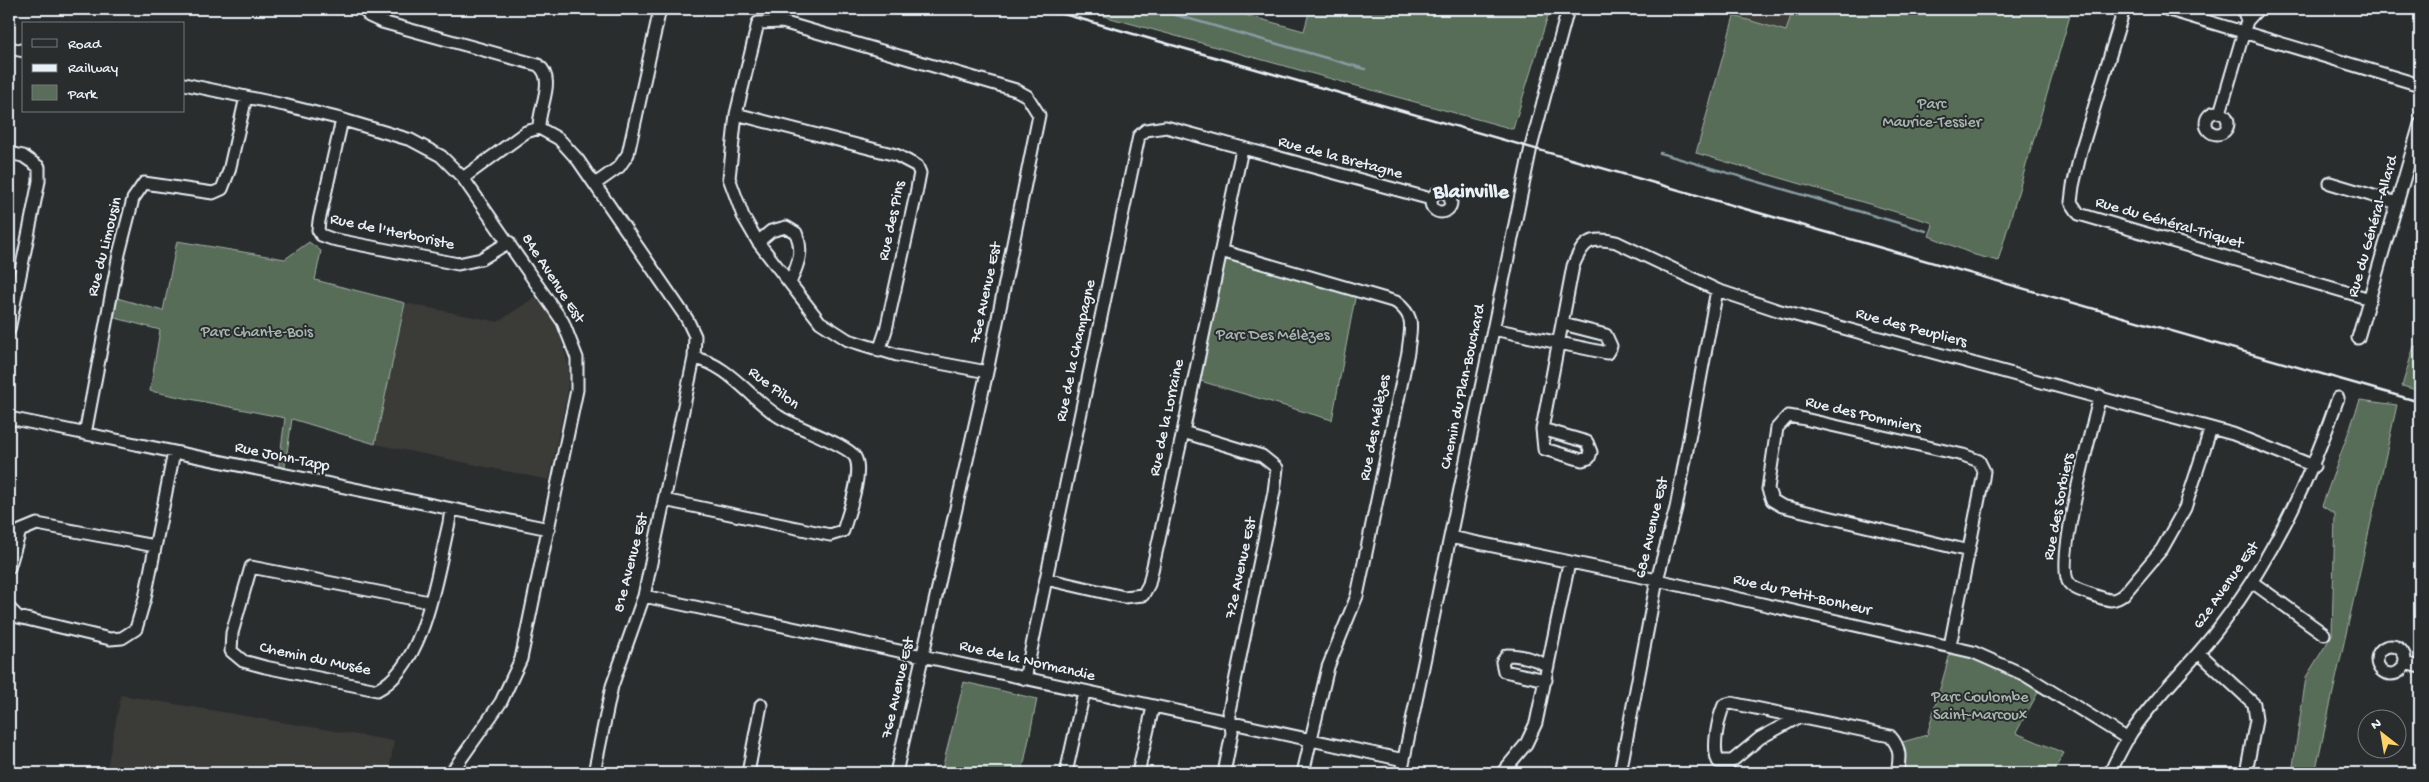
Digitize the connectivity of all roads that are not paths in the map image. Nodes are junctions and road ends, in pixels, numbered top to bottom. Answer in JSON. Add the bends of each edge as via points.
{"nodes":[{"id":1,"x":365,"y":9,"type":"edge"},
{"id":2,"x":660,"y":9,"type":"edge"},
{"id":3,"x":1568,"y":9,"type":"edge"},
{"id":4,"x":2124,"y":9,"type":"edge"},
{"id":5,"x":2166,"y":9,"type":"edge"},
{"id":6,"x":2244,"y":9,"type":"edge"},
{"id":7,"x":2258,"y":9,"type":"edge"},
{"id":8,"x":2246,"y":26,"type":"junction"},
{"id":9,"x":9,"y":48,"type":"edge"},
{"id":10,"x":22,"y":51,"type":"edge"},
{"id":11,"x":185,"y":84,"type":"edge"},
{"id":12,"x":2420,"y":85,"type":"edge"},
{"id":13,"x":246,"y":97,"type":"junction"},
{"id":14,"x":2220,"y":113,"type":"dead end"},
{"id":15,"x":736,"y":114,"type":"junction"},
{"id":16,"x":342,"y":120,"type":"junction"},
{"id":17,"x":2420,"y":124,"type":"edge"},
{"id":18,"x":539,"y":128,"type":"junction"},
{"id":19,"x":1242,"y":149,"type":"junction"},
{"id":20,"x":9,"y":154,"type":"edge"},
{"id":21,"x":463,"y":178,"type":"junction"},
{"id":22,"x":2330,"y":183,"type":"dead end"},
{"id":23,"x":595,"y":184,"type":"junction"},
{"id":24,"x":1431,"y":199,"type":"dead end"},
{"id":25,"x":2397,"y":203,"type":"junction"},
{"id":26,"x":509,"y":242,"type":"junction"},
{"id":27,"x":758,"y":242,"type":"junction"},
{"id":28,"x":1221,"y":251,"type":"junction"},
{"id":29,"x":790,"y":283,"type":"junction"},
{"id":30,"x":1717,"y":290,"type":"junction"},
{"id":31,"x":2370,"y":299,"type":"junction"},
{"id":32,"x":10,"y":315,"type":"edge"},
{"id":33,"x":1563,"y":324,"type":"junction"},
{"id":34,"x":1493,"y":329,"type":"junction"},
{"id":35,"x":9,"y":330,"type":"edge"},
{"id":36,"x":2358,"y":338,"type":"dead end"},
{"id":37,"x":1558,"y":342,"type":"junction"},
{"id":38,"x":879,"y":350,"type":"junction"},
{"id":39,"x":694,"y":358,"type":"junction"},
{"id":40,"x":987,"y":372,"type":"junction"},
{"id":41,"x":2100,"y":396,"type":"junction"},
{"id":42,"x":2338,"y":398,"type":"dead end"},
{"id":43,"x":9,"y":418,"type":"edge"},
{"id":44,"x":2211,"y":428,"type":"junction"},
{"id":45,"x":1542,"y":429,"type":"dead end"},
{"id":46,"x":1183,"y":432,"type":"junction"},
{"id":47,"x":85,"y":434,"type":"junction"},
{"id":48,"x":174,"y":452,"type":"junction"},
{"id":49,"x":2314,"y":466,"type":"junction"},
{"id":50,"x":664,"y":500,"type":"junction"},
{"id":51,"x":451,"y":509,"type":"junction"},
{"id":52,"x":549,"y":529,"type":"junction"},
{"id":53,"x":1450,"y":537,"type":"junction"},
{"id":54,"x":155,"y":546,"type":"junction"},
{"id":55,"x":1969,"y":551,"type":"junction"},
{"id":56,"x":1569,"y":562,"type":"junction"},
{"id":57,"x":9,"y":567,"type":"edge"},
{"id":58,"x":1046,"y":579,"type":"junction"},
{"id":59,"x":1657,"y":580,"type":"junction"},
{"id":60,"x":2252,"y":582,"type":"junction"},
{"id":61,"x":644,"y":596,"type":"junction"},
{"id":62,"x":429,"y":602,"type":"junction"},
{"id":63,"x":9,"y":608,"type":"edge"},
{"id":64,"x":2324,"y":634,"type":"dead end"},
{"id":65,"x":1950,"y":646,"type":"junction"},
{"id":66,"x":2199,"y":653,"type":"junction"},
{"id":67,"x":923,"y":655,"type":"junction"},
{"id":68,"x":2404,"y":664,"type":"dead end"},
{"id":69,"x":1548,"y":666,"type":"junction"},
{"id":70,"x":2420,"y":667,"type":"edge"},
{"id":71,"x":1025,"y":679,"type":"junction"},
{"id":72,"x":1546,"y":680,"type":"junction"},
{"id":73,"x":1084,"y":692,"type":"junction"},
{"id":74,"x":761,"y":705,"type":"dead end"},
{"id":75,"x":1153,"y":707,"type":"junction"},
{"id":76,"x":1799,"y":718,"type":"junction"},
{"id":77,"x":1231,"y":723,"type":"junction"},
{"id":78,"x":2128,"y":739,"type":"junction"},
{"id":79,"x":1311,"y":740,"type":"junction"},
{"id":80,"x":1404,"y":760,"type":"junction"},
{"id":81,"x":451,"y":773,"type":"edge"},
{"id":82,"x":594,"y":773,"type":"edge"},
{"id":83,"x":748,"y":773,"type":"edge"},
{"id":84,"x":896,"y":773,"type":"edge"},
{"id":85,"x":1066,"y":773,"type":"edge"},
{"id":86,"x":1138,"y":773,"type":"edge"},
{"id":87,"x":1224,"y":773,"type":"edge"},
{"id":88,"x":1303,"y":773,"type":"edge"},
{"id":89,"x":1401,"y":773,"type":"edge"},
{"id":90,"x":1502,"y":773,"type":"edge"},
{"id":91,"x":1620,"y":773,"type":"edge"},
{"id":92,"x":1897,"y":773,"type":"edge"},
{"id":93,"x":2110,"y":773,"type":"edge"},
{"id":94,"x":2246,"y":773,"type":"edge"}],
"edges":[{"from":1,"to":18,"type":"street","via":[[369,16],[382,22],[538,65],[548,80]]},
{"from":2,"to":23,"type":"street","via":[[630,150],[622,165]]},
{"from":3,"to":34,"type":"street","name":"Chemin du Plan-Bouchard","via":[[1531,147]]},
{"from":4,"to":31,"type":"street","name":"Rue du Général-Triquet","via":[[2073,186],[2071,202],[2079,214]]},
{"from":5,"to":8,"type":"street"},
{"from":6,"to":8,"type":"street"},
{"from":7,"to":8,"type":"street"},
{"from":8,"to":12,"type":"street"},
{"from":8,"to":14,"type":"street"},
{"from":9,"to":10,"type":"street"},
{"from":11,"to":13,"type":"street","name":"84e Avenue Est"},
{"from":13,"to":16,"type":"street","name":"84e Avenue Est"},
{"from":13,"to":47,"type":"street","name":"Rue du Limousin","via":[[222,189],[213,193],[144,183],[132,198]]},
{"from":15,"to":27,"type":"street","via":[[729,178]]},
{"from":15,"to":38,"type":"street","name":"Rue des Pins","via":[[896,155],[917,166],[920,173],[916,194]]},
{"from":15,"to":40,"type":"street","name":"76e Avenue Est","via":[[758,23],[782,22],[1016,90],[1027,96],[1038,115],[1036,134]]},
{"from":16,"to":21,"type":"street","name":"84e Avenue Est","via":[[424,145],[441,156]]},
{"from":16,"to":26,"type":"street","name":"Rue de l'Herboriste","via":[[319,221],[321,235],[332,240],[458,264],[481,259]]},
{"from":17,"to":25,"type":"street","name":"Rue du Général-Allard"},
{"from":18,"to":21,"type":"street","via":[[530,130]]},
{"from":18,"to":23,"type":"street","via":[[567,146]]},
{"from":19,"to":24,"type":"street","name":"Rue de la Bretagne"},
{"from":19,"to":28,"type":"street","name":"Rue de la Lorraine"},
{"from":19,"to":58,"type":"street","name":"Rue de la Champagne","via":[[1166,128],[1146,130],[1139,136]]},
{"from":20,"to":32,"type":"street","via":[[23,156],[38,167],[39,181]]},
{"from":21,"to":26,"type":"street","name":"84e Avenue Est"},
{"from":22,"to":25,"type":"street"},
{"from":23,"to":39,"type":"street","via":[[693,329],[696,339]]},
{"from":25,"to":31,"type":"street","name":"Rue du Général-Allard"},
{"from":26,"to":52,"type":"street","name":"84e Avenue Est","via":[[562,320],[578,364],[574,410]]},
{"from":27,"to":29,"type":"street"},
{"from":27,"to":29,"type":"street","via":[[771,231],[786,227],[796,232],[801,246],[800,259]]},
{"from":28,"to":46,"type":"street","name":"Rue de la Lorraine"},
{"from":28,"to":79,"type":"street","name":"Rue des Mélèzes","via":[[1396,302],[1408,311],[1411,323],[1357,596],[1328,667]]},
{"from":29,"to":38,"type":"street","via":[[820,322],[848,340]]},
{"from":30,"to":33,"type":"street","name":"Rue des Peupliers","via":[[1616,242],[1604,239],[1590,241],[1580,248],[1573,266]]},
{"from":30,"to":41,"type":"street","name":"Rue des Peupliers","via":[[1777,310]]},
{"from":30,"to":59,"type":"street","name":"68e Avenue Est","via":[[1676,508]]},
{"from":31,"to":36,"type":"street","name":"Rue du Général-Allard"},
{"from":32,"to":35,"type":"street"},
{"from":33,"to":37,"type":"street","name":"Rue des Peupliers"},
{"from":33,"to":37,"type":"street","via":[[1606,335],[1611,346],[1607,353]]},
{"from":34,"to":37,"type":"street"},
{"from":34,"to":53,"type":"street","name":"Chemin du Plan-Bouchard"},
{"from":37,"to":45,"type":"street","name":"Rue des Peupliers"},
{"from":38,"to":40,"type":"street"},
{"from":39,"to":50,"type":"street","name":"81e Avenue Est"},
{"from":39,"to":50,"type":"street","name":"Rue Pilon","via":[[713,364],[778,416],[848,449],[858,467],[853,497],[843,531],[830,535]]},
{"from":40,"to":67,"type":"street","name":"76e Avenue Est"},
{"from":41,"to":44,"type":"street","name":"Rue des Peupliers"},
{"from":41,"to":44,"type":"street","name":"Rue des Sorbiers","via":[[2070,528],[2065,574],[2072,586],[2108,600],[2124,594],[2162,549],[2185,508]]},
{"from":42,"to":49,"type":"street","name":"62e Avenue Est"},
{"from":43,"to":47,"type":"street","name":"Rue John-Tapp"},
{"from":44,"to":49,"type":"street","name":"Rue des Peupliers","via":[[2258,442]]},
{"from":46,"to":58,"type":"street","name":"Rue de la Lorraine","via":[[1149,584],[1143,595],[1124,597]]},
{"from":46,"to":77,"type":"street","name":"72e Avenue Est","via":[[1262,456],[1277,468],[1229,711]]},
{"from":47,"to":48,"type":"street","name":"Rue John-Tapp"},
{"from":48,"to":51,"type":"street","name":"Rue John-Tapp"},
{"from":48,"to":54,"type":"street"},
{"from":49,"to":60,"type":"street","name":"62e Avenue Est","via":[[2286,524]]},
{"from":50,"to":61,"type":"street","name":"81e Avenue Est"},
{"from":51,"to":52,"type":"street","name":"Rue John-Tapp"},
{"from":51,"to":62,"type":"street","name":"Chemin du Musée"},
{"from":52,"to":81,"type":"street","name":"84e Avenue Est","via":[[526,638],[514,676],[497,707]]},
{"from":53,"to":56,"type":"street","name":"Rue du Petit-Bonheur"},
{"from":53,"to":80,"type":"street","name":"Chemin du Plan-Bouchard"},
{"from":54,"to":57,"type":"street","via":[[37,524],[20,531]]},
{"from":54,"to":63,"type":"street","via":[[146,598],[136,629],[122,638],[110,639],[18,617]]},
{"from":55,"to":55,"type":"street","name":"Rue des Pommiers","via":[[1782,506],[1772,500],[1768,490],[1777,428],[1788,416],[1979,461],[1984,471]]},
{"from":55,"to":65,"type":"street","name":"Rue des Pommiers"},
{"from":56,"to":59,"type":"street","name":"Rue du Petit-Bonheur"},
{"from":56,"to":69,"type":"street"},
{"from":58,"to":71,"type":"street","name":"Rue de la Champagne"},
{"from":59,"to":65,"type":"street","name":"Rue du Petit-Bonheur"},
{"from":59,"to":91,"type":"street","name":"68e Avenue Est"},
{"from":60,"to":64,"type":"street"},
{"from":60,"to":66,"type":"street","name":"62e Avenue Est"},
{"from":61,"to":67,"type":"street","name":"Rue de la Normandie"},
{"from":61,"to":82,"type":"street","name":"81e Avenue Est","via":[[612,686]]},
{"from":62,"to":62,"type":"street","name":"Chemin du Musée","via":[[251,567],[232,633],[231,651],[242,661],[264,667],[377,690],[387,685],[407,661],[422,634]]},
{"from":65,"to":78,"type":"street","name":"Rue du Petit-Bonheur","via":[[1973,652],[2025,675]]},
{"from":66,"to":78,"type":"street","name":"62e Avenue Est"},
{"from":66,"to":94,"type":"street","via":[[2254,704],[2256,720]]},
{"from":67,"to":71,"type":"street","name":"Rue de la Normandie"},
{"from":67,"to":84,"type":"street","name":"76e Avenue Est"},
{"from":68,"to":70,"type":"street"},
{"from":69,"to":72,"type":"street"},
{"from":69,"to":72,"type":"street","via":[[1533,658],[1515,655],[1507,655],[1502,662],[1504,671]]},
{"from":71,"to":73,"type":"street","name":"Rue de la Normandie"},
{"from":72,"to":90,"type":"street","via":[[1536,724],[1526,744]]},
{"from":73,"to":75,"type":"street","name":"Rue de la Normandie"},
{"from":73,"to":85,"type":"street"},
{"from":74,"to":83,"type":"street"},
{"from":75,"to":77,"type":"street","name":"Rue de la Normandie"},
{"from":75,"to":86,"type":"street"},
{"from":76,"to":76,"type":"street","via":[[1768,733],[1732,761],[1718,761],[1715,754],[1724,705],[1730,703]]},
{"from":76,"to":92,"type":"street","via":[[1890,736],[1897,744],[1900,756]]},
{"from":77,"to":79,"type":"street","name":"Rue de la Normandie"},
{"from":77,"to":87,"type":"street","name":"72e Avenue Est"},
{"from":78,"to":93,"type":"street","name":"62e Avenue Est"},
{"from":79,"to":80,"type":"street","name":"Rue de la Normandie"},
{"from":79,"to":88,"type":"street","name":"Rue des Mélèzes"},
{"from":80,"to":89,"type":"street","name":"Chemin du Plan-Bouchard"}]}
